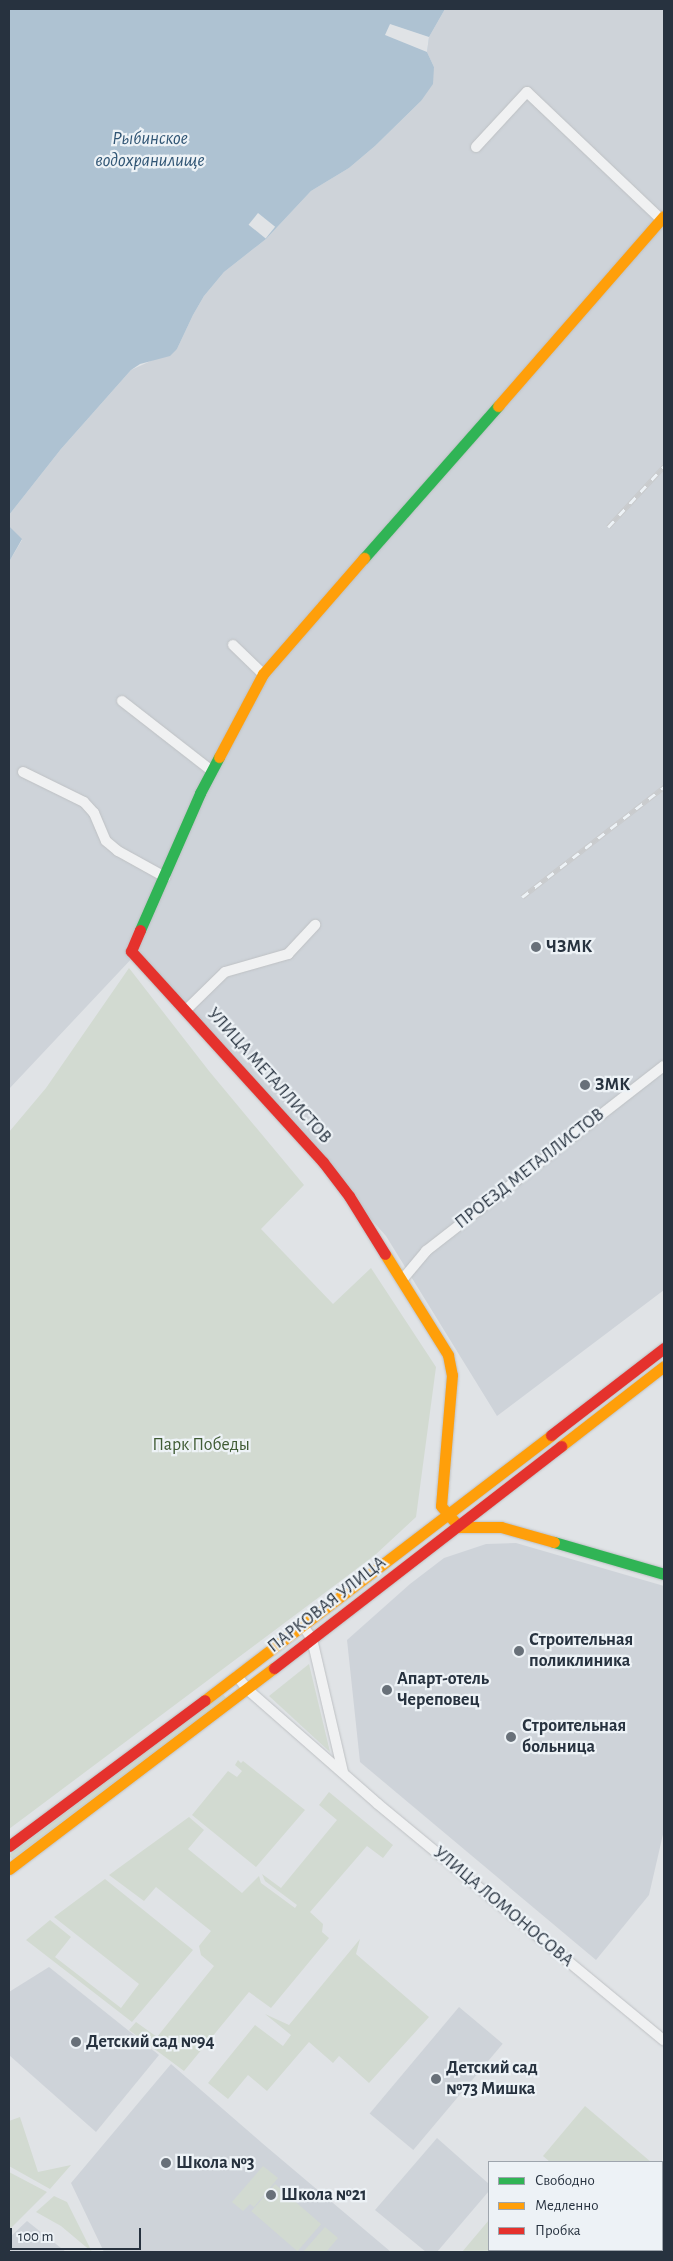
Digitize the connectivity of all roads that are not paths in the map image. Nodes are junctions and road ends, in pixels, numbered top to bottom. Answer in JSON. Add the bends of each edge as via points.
{"nodes":[{"id":1,"x":476,"y":147,"type":"dead end"},
{"id":2,"x":663,"y":217,"type":"edge"},
{"id":3,"x":233,"y":645,"type":"dead end"},
{"id":4,"x":263,"y":674,"type":"junction"},
{"id":5,"x":122,"y":701,"type":"dead end"},
{"id":6,"x":212,"y":771,"type":"junction"},
{"id":7,"x":24,"y":772,"type":"dead end"},
{"id":8,"x":164,"y":877,"type":"junction"},
{"id":9,"x":315,"y":925,"type":"dead end"},
{"id":10,"x":186,"y":1010,"type":"junction"},
{"id":11,"x":664,"y":1066,"type":"edge"},
{"id":12,"x":402,"y":1280,"type":"junction"},
{"id":13,"x":664,"y":1348,"type":"edge"},
{"id":14,"x":664,"y":1366,"type":"edge"},
{"id":15,"x":447,"y":1514,"type":"junction"},
{"id":16,"x":459,"y":1527,"type":"junction"},
{"id":17,"x":664,"y":1574,"type":"edge"},
{"id":18,"x":303,"y":1626,"type":"junction"},
{"id":19,"x":312,"y":1639,"type":"junction"},
{"id":20,"x":236,"y":1676,"type":"junction"},
{"id":21,"x":247,"y":1689,"type":"junction"},
{"id":22,"x":343,"y":1772,"type":"junction"},
{"id":23,"x":9,"y":1846,"type":"edge"},
{"id":24,"x":9,"y":1869,"type":"edge"},
{"id":25,"x":664,"y":2041,"type":"edge"}],
"edges":[{"from":1,"to":2,"type":"street","via":[[527,92]]},
{"from":2,"to":4,"type":"street","name":"УЛИЦА МЕТАЛЛИСТОВ"},
{"from":3,"to":4,"type":"street"},
{"from":4,"to":6,"type":"street","name":"УЛИЦА МЕТАЛЛИСТОВ"},
{"from":5,"to":6,"type":"street"},
{"from":6,"to":8,"type":"street","name":"УЛИЦА МЕТАЛЛИСТОВ"},
{"from":7,"to":8,"type":"street","via":[[84,802],[94,813],[106,841]]},
{"from":8,"to":10,"type":"street","name":"УЛИЦА МЕТАЛЛИСТОВ","via":[[131,951]]},
{"from":9,"to":10,"type":"street","via":[[288,954],[225,972]]},
{"from":10,"to":12,"type":"street","name":"УЛИЦА МЕТАЛЛИСТОВ","via":[[323,1162],[349,1196]]},
{"from":11,"to":12,"type":"street","name":"ПРОЕЗД МЕТАЛЛИСТОВ","via":[[426,1251]]},
{"from":12,"to":15,"type":"street","name":"УЛИЦА МЕТАЛЛИСТОВ","via":[[448,1355],[452,1376],[441,1506]]},
{"from":13,"to":15,"type":"street","name":"ПАРКОВАЯ УЛИЦА"},
{"from":14,"to":16,"type":"street","name":"ПАРКОВАЯ УЛИЦА"},
{"from":15,"to":16,"type":"street"},
{"from":15,"to":18,"type":"street","name":"ПАРКОВАЯ УЛИЦА"},
{"from":16,"to":17,"type":"street","via":[[502,1527]]},
{"from":16,"to":19,"type":"street","name":"ПАРКОВАЯ УЛИЦА"},
{"from":18,"to":19,"type":"street"},
{"from":18,"to":20,"type":"street","name":"ПАРКОВАЯ УЛИЦА"},
{"from":19,"to":21,"type":"street","name":"ПАРКОВАЯ УЛИЦА"},
{"from":19,"to":22,"type":"street"},
{"from":20,"to":21,"type":"street","name":"УЛИЦА ЛОМОНОСОВА"},
{"from":20,"to":23,"type":"street","name":"ПАРКОВАЯ УЛИЦА"},
{"from":21,"to":22,"type":"street","name":"УЛИЦА ЛОМОНОСОВА"},
{"from":21,"to":24,"type":"street","name":"ПАРКОВАЯ УЛИЦА"},
{"from":22,"to":25,"type":"street","name":"УЛИЦА ЛОМОНОСОВА"}]}
